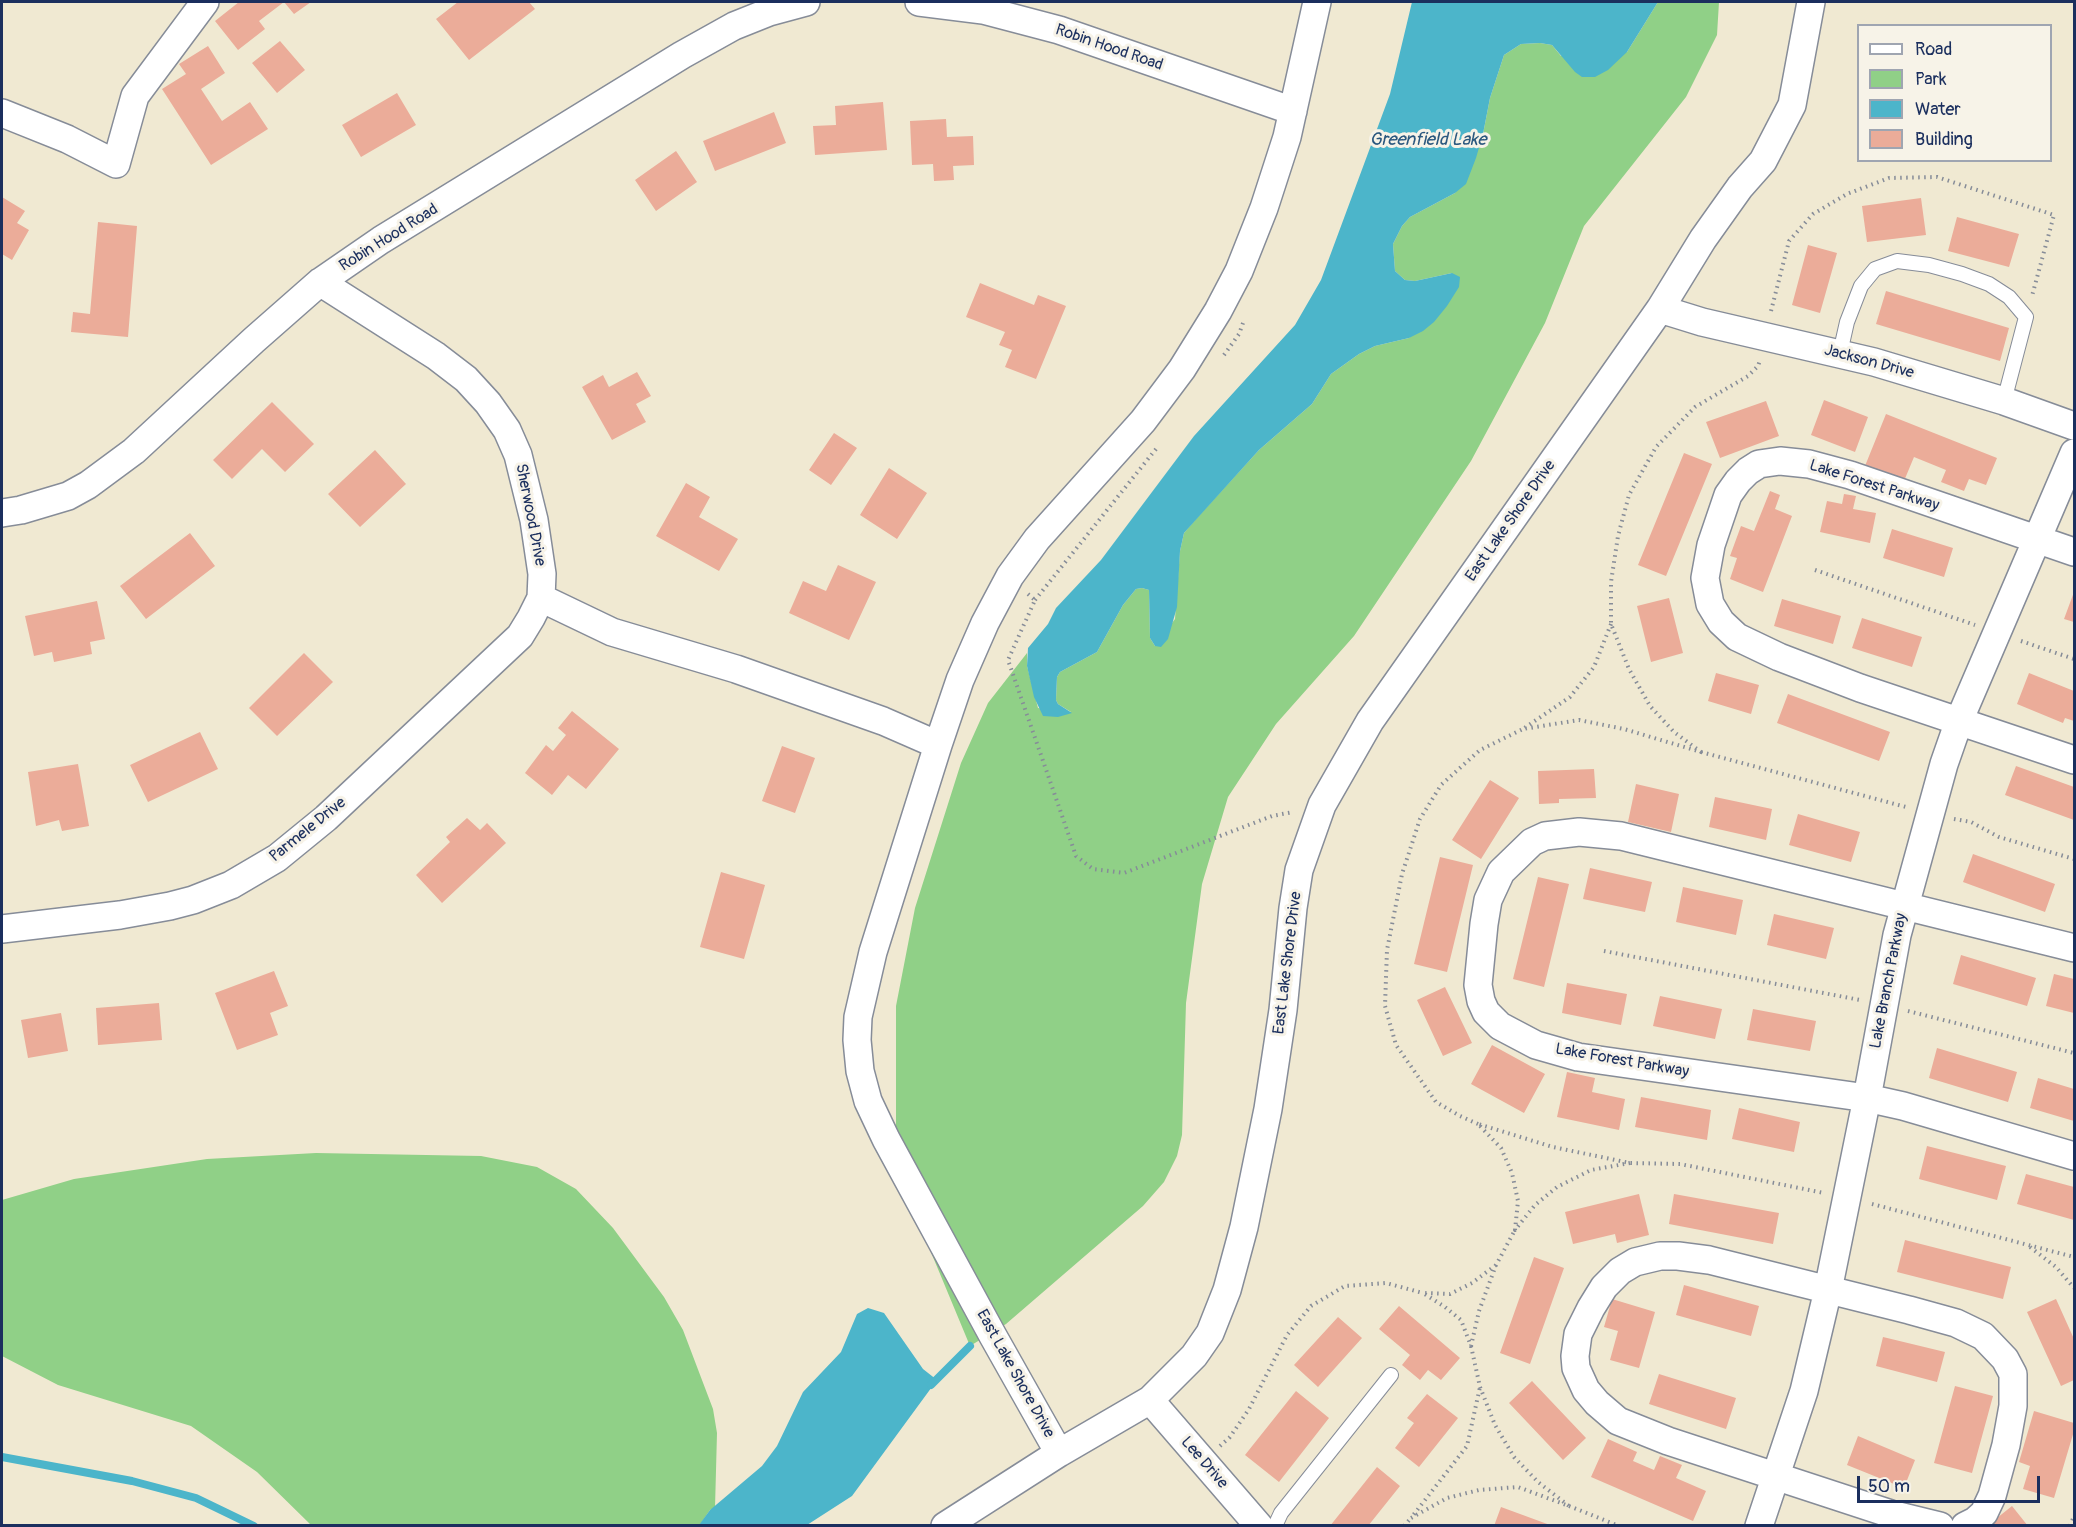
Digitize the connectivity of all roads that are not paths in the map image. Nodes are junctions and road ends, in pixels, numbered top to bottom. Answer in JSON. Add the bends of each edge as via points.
{"nodes":[{"id":1,"x":205,"y":2,"type":"edge"},
{"id":2,"x":919,"y":2,"type":"edge"},
{"id":3,"x":1317,"y":2,"type":"edge"},
{"id":4,"x":1812,"y":2,"type":"edge"},
{"id":5,"x":798,"y":3,"type":"edge"},
{"id":6,"x":1293,"y":111,"type":"junction"},
{"id":7,"x":2,"y":112,"type":"edge"},
{"id":8,"x":320,"y":282,"type":"junction"},
{"id":9,"x":1660,"y":309,"type":"junction"},
{"id":10,"x":1840,"y":353,"type":"junction"},
{"id":11,"x":2004,"y":401,"type":"junction"},
{"id":12,"x":2074,"y":426,"type":"edge"},
{"id":13,"x":2074,"y":453,"type":"edge"},
{"id":14,"x":2,"y":513,"type":"edge"},
{"id":15,"x":2037,"y":540,"type":"junction"},
{"id":16,"x":2074,"y":552,"type":"edge"},
{"id":17,"x":541,"y":598,"type":"junction"},
{"id":18,"x":1959,"y":721,"type":"junction"},
{"id":19,"x":938,"y":745,"type":"junction"},
{"id":20,"x":2074,"y":760,"type":"edge"},
{"id":21,"x":1904,"y":905,"type":"junction"},
{"id":22,"x":2,"y":929,"type":"edge"},
{"id":23,"x":2074,"y":948,"type":"edge"},
{"id":24,"x":1867,"y":1098,"type":"junction"},
{"id":25,"x":2074,"y":1156,"type":"edge"},
{"id":26,"x":1828,"y":1290,"type":"junction"},
{"id":27,"x":1391,"y":1375,"type":"dead end"},
{"id":28,"x":1150,"y":1400,"type":"junction"},
{"id":29,"x":1059,"y":1453,"type":"junction"},
{"id":30,"x":1776,"y":1475,"type":"junction"},
{"id":31,"x":945,"y":1526,"type":"edge"},
{"id":32,"x":1259,"y":1526,"type":"edge"},
{"id":33,"x":1275,"y":1526,"type":"edge"},
{"id":34,"x":1758,"y":1526,"type":"edge"},
{"id":35,"x":1940,"y":1526,"type":"edge"},
{"id":36,"x":1965,"y":1526,"type":"edge"}],
"edges":[{"from":1,"to":7,"type":"street","via":[[135,96],[116,164]]},
{"from":2,"to":6,"type":"street","name":"Robin Hood Road","via":[[983,10],[1059,30]]},
{"from":3,"to":6,"type":"street","name":"East Lake Shore Drive"},
{"from":4,"to":9,"type":"street","name":"East Lake Shore Drive","via":[[1792,105],[1777,138],[1703,239]]},
{"from":5,"to":8,"type":"street","name":"Robin Hood Road","via":[[734,26],[682,55],[381,240]]},
{"from":6,"to":19,"type":"street","name":"East Lake Shore Drive","via":[[1264,208],[1218,311],[1143,421],[1010,576],[964,670]]},
{"from":8,"to":14,"type":"street","name":"Robin Hood Road","via":[[134,450],[88,485],[68,496]]},
{"from":8,"to":17,"type":"street","name":"Sherwood Drive","via":[[436,356],[466,380],[507,429],[518,455],[534,520],[542,574]]},
{"from":9,"to":10,"type":"street","name":"Jackson Drive"},
{"from":9,"to":28,"type":"street","name":"East Lake Shore Drive","via":[[1370,721],[1322,805],[1299,870],[1284,1010],[1268,1109],[1227,1290],[1210,1333],[1194,1356]]},
{"from":10,"to":11,"type":"street","name":"Jackson Drive"},
{"from":10,"to":11,"type":"lane","via":[[1861,286],[1875,269],[1897,261],[1962,274],[2009,297],[2026,317]]},
{"from":11,"to":12,"type":"street","name":"Jackson Drive"},
{"from":13,"to":15,"type":"street","name":"Lake Branch Parkway"},
{"from":15,"to":16,"type":"street","name":"Lake Forest Parkway"},
{"from":15,"to":18,"type":"street","name":"Lake Branch Parkway"},
{"from":15,"to":18,"type":"street","name":"Lake Forest Parkway","via":[[1809,464],[1759,464],[1728,495],[1711,545],[1706,578],[1710,604],[1721,622],[1737,637],[1779,657]]},
{"from":17,"to":19,"type":"street","via":[[612,632],[747,673],[883,721]]},
{"from":17,"to":22,"type":"street","name":"Parmele Drive","via":[[520,636],[326,818],[277,858],[231,885],[170,906]]},
{"from":18,"to":20,"type":"street","name":"Lake Forest Parkway"},
{"from":18,"to":21,"type":"street","name":"Lake Branch Parkway"},
{"from":19,"to":29,"type":"street","name":"East Lake Shore Drive","via":[[873,952],[858,1017],[860,1071],[868,1101],[886,1139]]},
{"from":21,"to":23,"type":"street","name":"Lake Forest Parkway"},
{"from":21,"to":24,"type":"street","name":"Lake Branch Parkway"},
{"from":21,"to":24,"type":"street","name":"Lake Forest Parkway","via":[[1621,836],[1579,832],[1545,836],[1525,847],[1501,872],[1488,900],[1478,985],[1481,1001],[1500,1026],[1536,1046],[1578,1057]]},
{"from":24,"to":25,"type":"street","name":"Lake Forest Parkway"},
{"from":24,"to":26,"type":"street","name":"Lake Branch Parkway"},
{"from":26,"to":30,"type":"street","name":"Lake Branch Parkway","via":[[1804,1391]]},
{"from":26,"to":30,"type":"street","via":[[1709,1260],[1678,1256],[1643,1259],[1620,1271],[1604,1287],[1578,1334],[1575,1356],[1580,1379],[1596,1403],[1618,1421],[1668,1442]]},
{"from":26,"to":36,"type":"street","via":[[1956,1323],[1983,1336],[2005,1359],[2013,1374],[2014,1389],[2006,1445],[1984,1513]]},
{"from":27,"to":33,"type":"lane","via":[[1281,1513]]},
{"from":28,"to":29,"type":"street","name":"East Lake Shore Drive"},
{"from":28,"to":32,"type":"street","name":"Lee Drive"},
{"from":29,"to":31,"type":"street"},
{"from":30,"to":34,"type":"street","name":"Lake Branch Parkway"},
{"from":30,"to":35,"type":"street","via":[[1891,1514]]}]}
